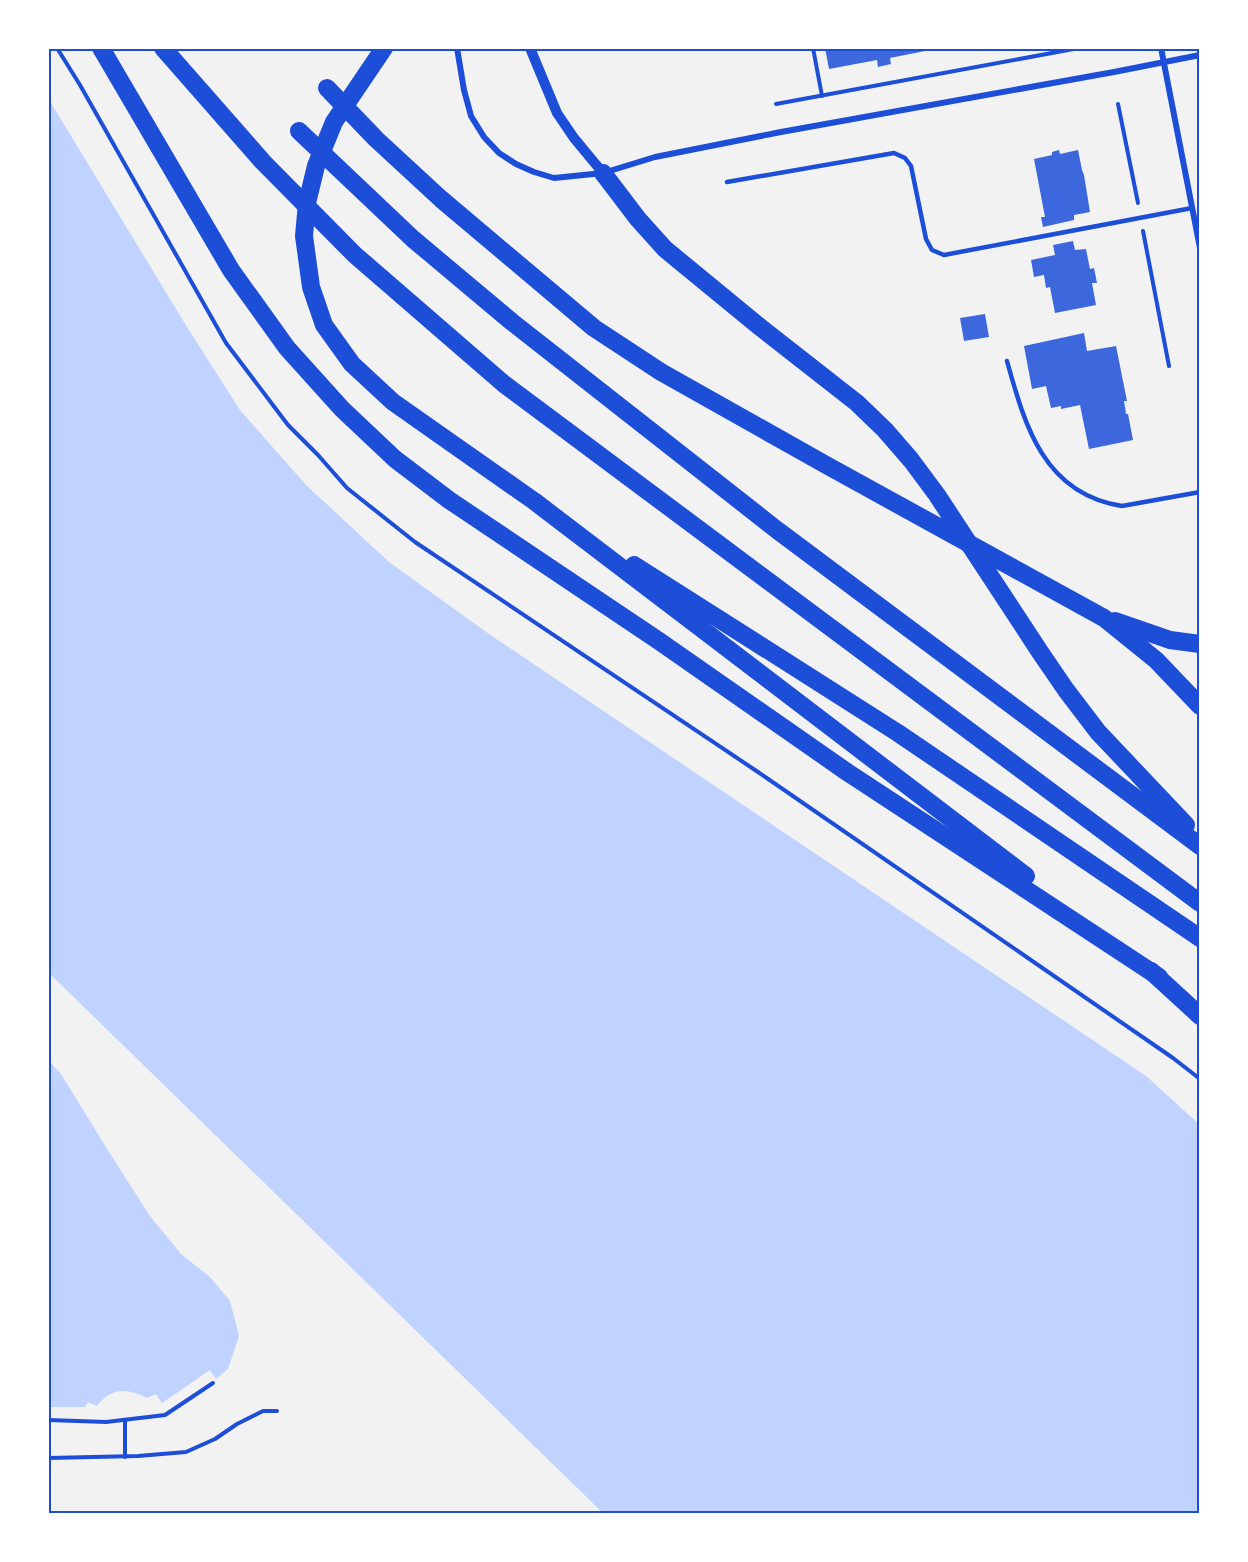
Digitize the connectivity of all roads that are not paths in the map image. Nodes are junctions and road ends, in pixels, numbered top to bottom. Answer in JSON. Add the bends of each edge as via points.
{"nodes":[{"id":1,"x":101,"y":48,"type":"edge"},
{"id":2,"x":163,"y":48,"type":"edge"},
{"id":3,"x":384,"y":48,"type":"edge"},
{"id":4,"x":457,"y":48,"type":"edge"},
{"id":5,"x":530,"y":48,"type":"edge"},
{"id":6,"x":1161,"y":48,"type":"edge"},
{"id":7,"x":1200,"y":55,"type":"edge"},
{"id":8,"x":1164,"y":62,"type":"junction"},
{"id":9,"x":327,"y":88,"type":"dead end"},
{"id":10,"x":299,"y":131,"type":"dead end"},
{"id":11,"x":603,"y":172,"type":"junction"},
{"id":12,"x":727,"y":182,"type":"dead end"},
{"id":13,"x":1192,"y":208,"type":"junction"},
{"id":14,"x":1200,"y":248,"type":"edge"},
{"id":15,"x":1007,"y":361,"type":"dead end"},
{"id":16,"x":1200,"y":492,"type":"edge"},
{"id":17,"x":534,"y":501,"type":"junction"},
{"id":18,"x":1104,"y":618,"type":"junction"},
{"id":19,"x":1200,"y":644,"type":"edge"},
{"id":20,"x":1200,"y":706,"type":"edge"},
{"id":21,"x":1200,"y":840,"type":"edge"},
{"id":22,"x":1200,"y":846,"type":"edge"},
{"id":23,"x":1200,"y":903,"type":"edge"},
{"id":24,"x":1200,"y":938,"type":"edge"},
{"id":25,"x":1159,"y":977,"type":"junction"},
{"id":26,"x":1200,"y":1016,"type":"edge"}],
"edges":[{"from":1,"to":25,"type":"highway","via":[[231,270],[287,348],[394,459],[847,772]]},
{"from":2,"to":23,"type":"highway","via":[[263,162],[355,255],[504,384]]},
{"from":3,"to":17,"type":"highway","via":[[334,122],[316,166],[304,236],[310,287],[324,325],[352,363],[393,402]]},
{"from":4,"to":11,"type":"street","via":[[471,116],[499,153],[554,178]]},
{"from":5,"to":11,"type":"street","via":[[557,112]]},
{"from":6,"to":8,"type":"street"},
{"from":7,"to":8,"type":"street"},
{"from":8,"to":11,"type":"street","via":[[724,143]]},
{"from":8,"to":13,"type":"street"},
{"from":9,"to":18,"type":"highway","via":[[441,198],[594,328],[660,372]]},
{"from":10,"to":22,"type":"highway","via":[[413,239],[512,322],[777,530]]},
{"from":11,"to":21,"type":"highway","via":[[665,249],[857,403],[885,430],[938,495],[1040,652],[1098,732]]},
{"from":12,"to":13,"type":"lane","via":[[894,153],[911,166],[926,240],[932,250],[944,255]]},
{"from":13,"to":14,"type":"street"},
{"from":15,"to":16,"type":"lane","via":[[1021,409],[1039,449],[1052,469],[1072,487],[1092,498],[1122,506]]},
{"from":17,"to":24,"type":"highway","via":[[898,733]]},
{"from":17,"to":25,"type":"highway"},
{"from":18,"to":19,"type":"highway","via":[[1170,640]]},
{"from":18,"to":20,"type":"highway","via":[[1156,660]]},
{"from":25,"to":26,"type":"highway"}]}
